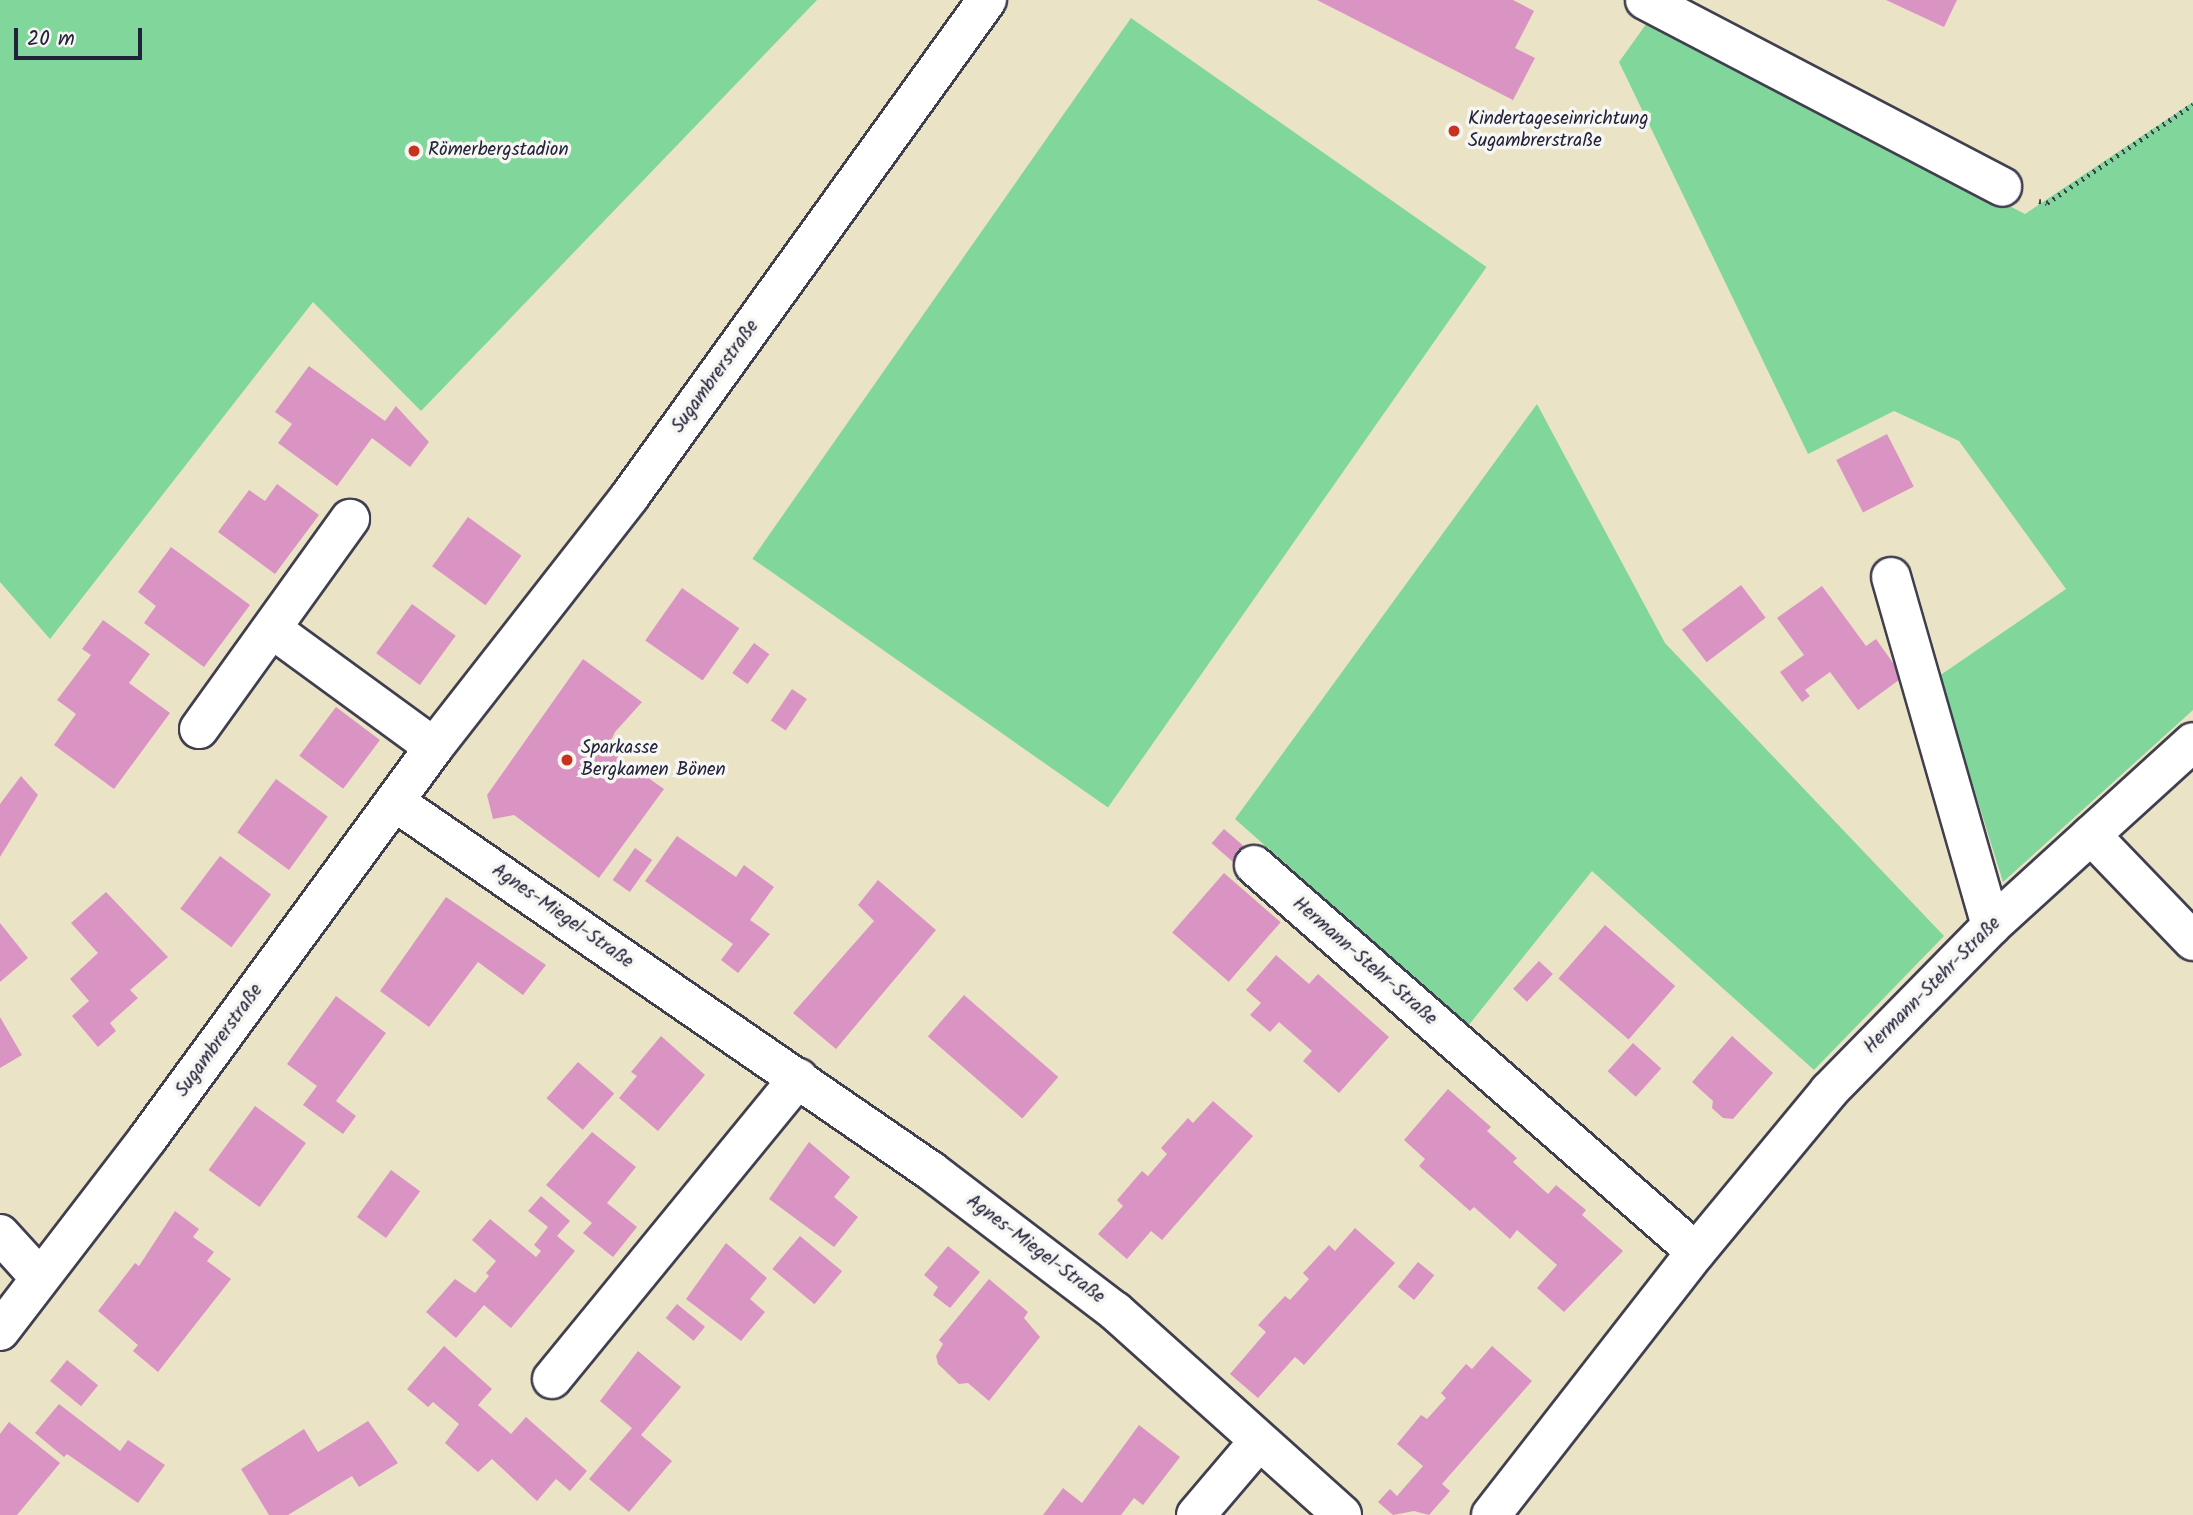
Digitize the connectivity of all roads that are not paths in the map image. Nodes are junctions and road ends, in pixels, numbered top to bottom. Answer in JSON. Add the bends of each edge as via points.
{"nodes":[{"id":1,"x":987,"y":0,"type":"edge"},
{"id":2,"x":1645,"y":0,"type":"edge"},
{"id":3,"x":2002,"y":187,"type":"road end"},
{"id":4,"x":350,"y":519,"type":"dead end"},
{"id":5,"x":1891,"y":577,"type":"dead end"},
{"id":6,"x":272,"y":629,"type":"junction"},
{"id":7,"x":199,"y":729,"type":"dead end"},
{"id":8,"x":2193,"y":742,"type":"edge"},
{"id":9,"x":434,"y":747,"type":"junction"},
{"id":10,"x":395,"y":802,"type":"junction"},
{"id":11,"x":2091,"y":835,"type":"junction"},
{"id":12,"x":1254,"y":865,"type":"dead end"},
{"id":13,"x":1991,"y":926,"type":"junction"},
{"id":14,"x":2193,"y":941,"type":"edge"},
{"id":15,"x":798,"y":1078,"type":"junction"},
{"id":16,"x":0,"y":1234,"type":"edge"},
{"id":17,"x":1696,"y":1252,"type":"junction"},
{"id":18,"x":40,"y":1278,"type":"junction"},
{"id":19,"x":0,"y":1331,"type":"edge"},
{"id":20,"x":552,"y":1379,"type":"dead end"},
{"id":21,"x":1259,"y":1441,"type":"junction"},
{"id":22,"x":1196,"y":1515,"type":"edge"},
{"id":23,"x":1342,"y":1515,"type":"edge"},
{"id":24,"x":1492,"y":1515,"type":"edge"}],
"edges":[{"from":1,"to":9,"type":"street","name":"Sugambrerstraße","via":[[630,496]]},
{"from":2,"to":3,"type":"street"},
{"from":4,"to":6,"type":"street"},
{"from":5,"to":13,"type":"street"},
{"from":6,"to":7,"type":"street"},
{"from":6,"to":9,"type":"street"},
{"from":8,"to":11,"type":"street","name":"Hermann-Stehr-Straße"},
{"from":9,"to":10,"type":"street","name":"Sugambrerstraße"},
{"from":10,"to":15,"type":"street","name":"Agnes-Miegel-Straße"},
{"from":10,"to":18,"type":"street","name":"Sugambrerstraße"},
{"from":11,"to":13,"type":"street","name":"Hermann-Stehr-Straße"},
{"from":11,"to":14,"type":"street"},
{"from":12,"to":17,"type":"street","name":"Hermann-Stehr-Straße"},
{"from":13,"to":17,"type":"street","name":"Hermann-Stehr-Straße","via":[[1829,1091]]},
{"from":15,"to":20,"type":"street"},
{"from":15,"to":21,"type":"street","name":"Agnes-Miegel-Straße","via":[[931,1171],[1115,1311]]},
{"from":16,"to":18,"type":"street"},
{"from":17,"to":24,"type":"street","name":"Hermann-Stehr-Straße"},
{"from":18,"to":19,"type":"street","name":"Sugambrerstraße"},
{"from":21,"to":22,"type":"street"},
{"from":21,"to":23,"type":"street","name":"Agnes-Miegel-Straße"}]}
